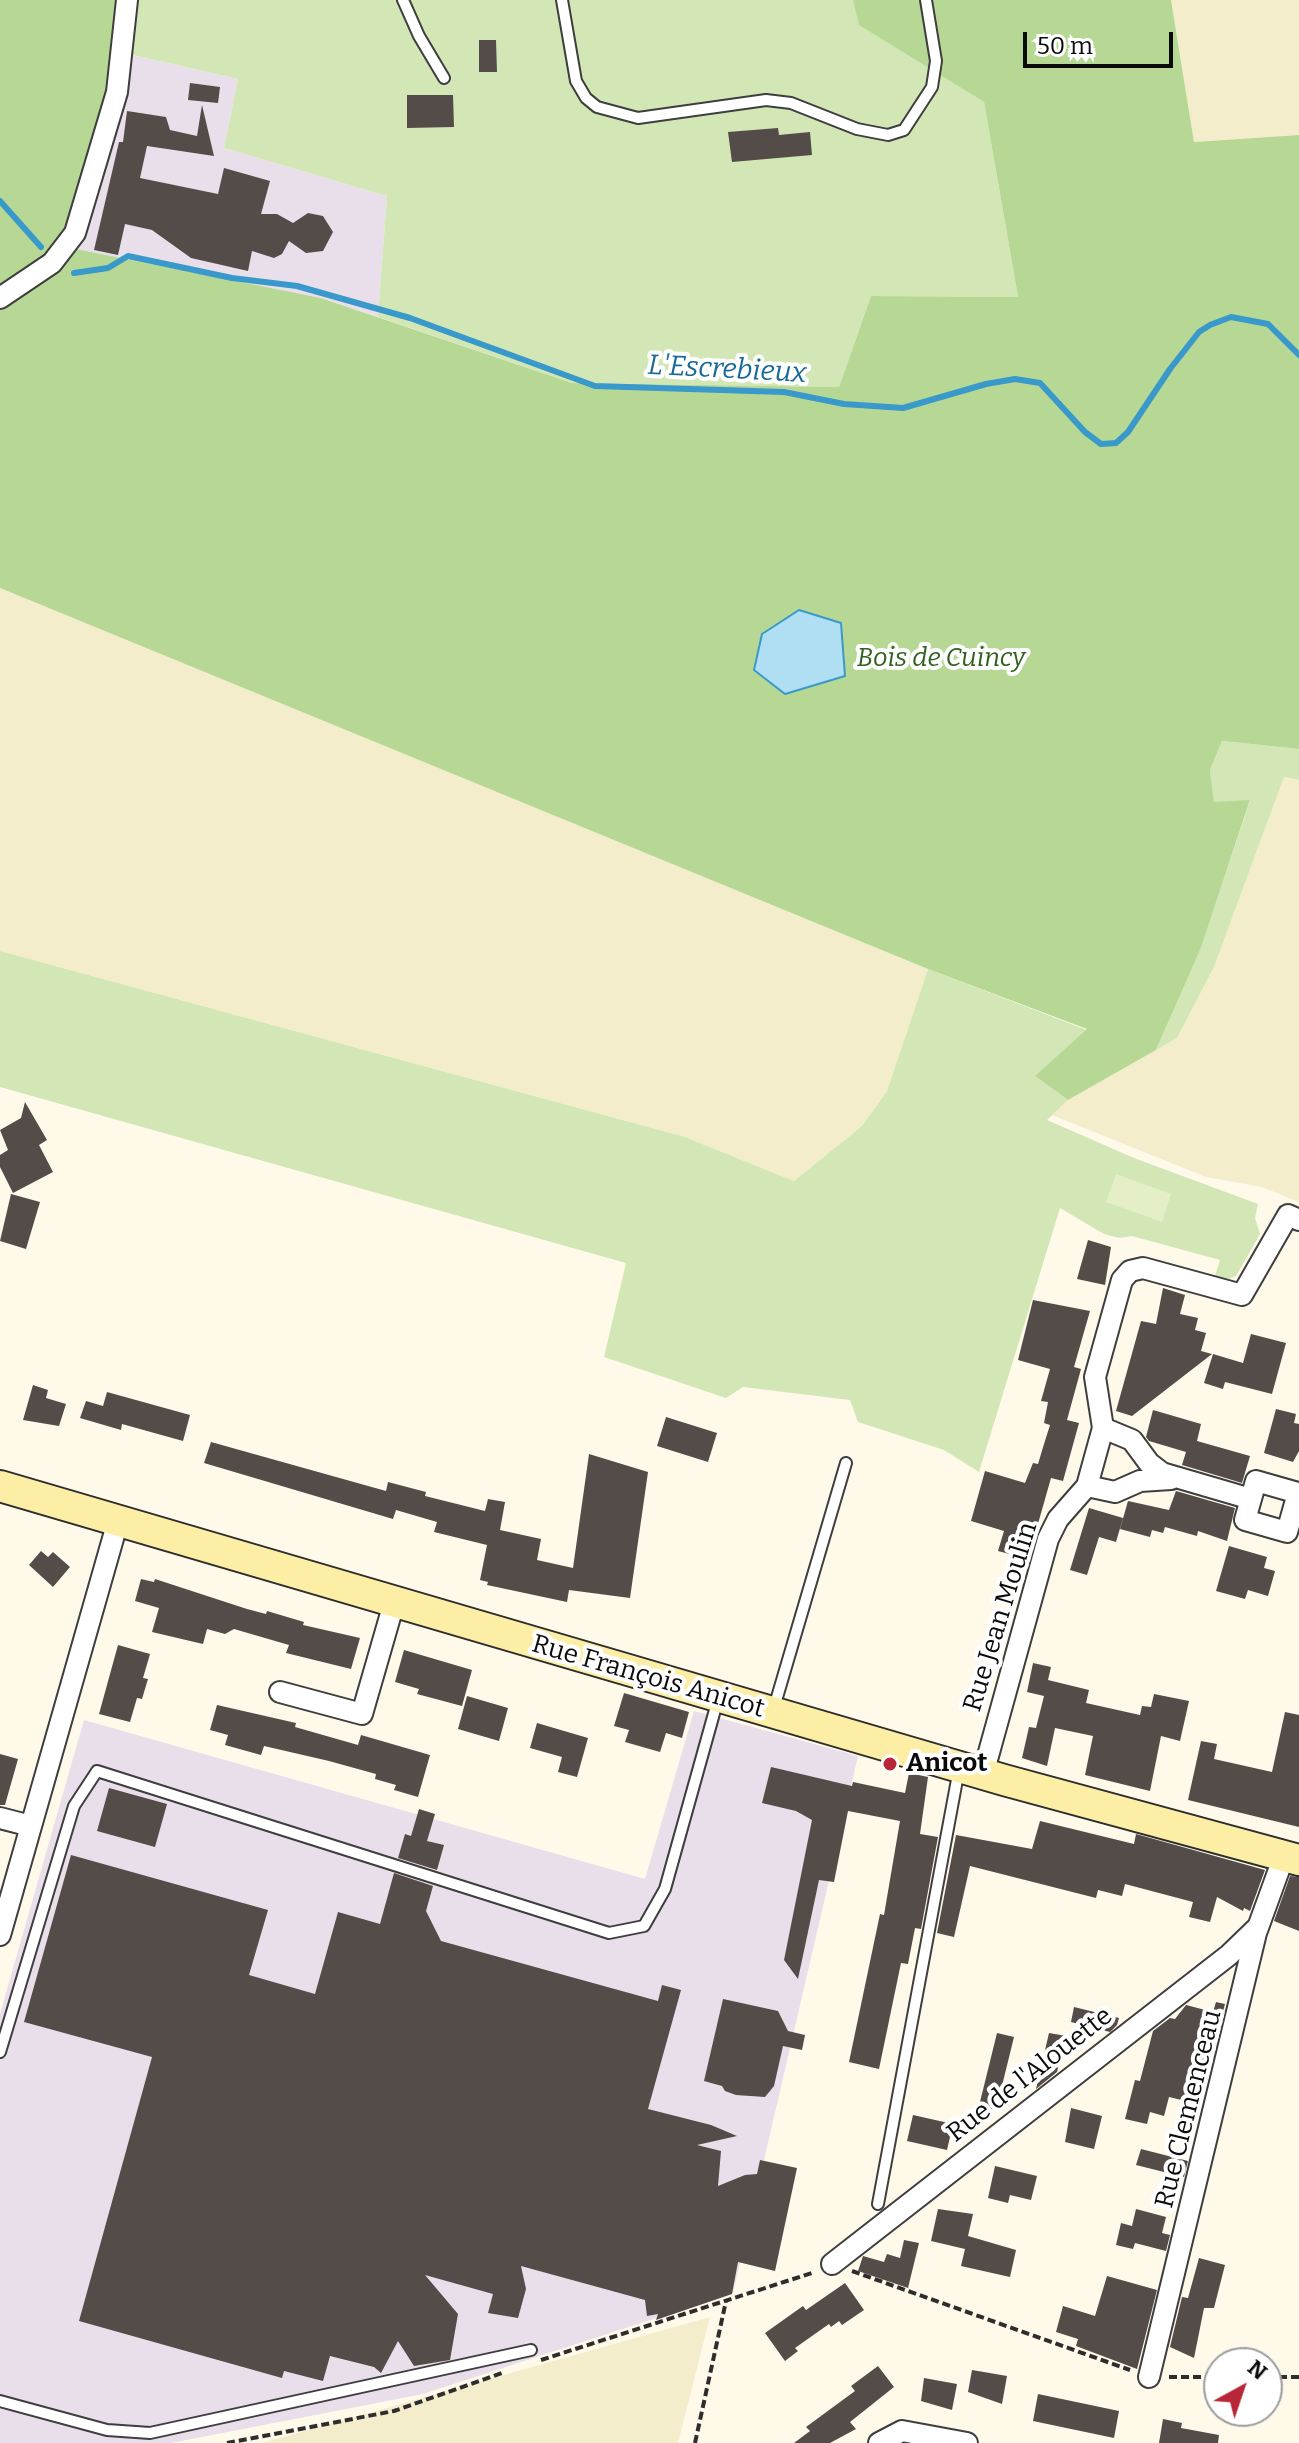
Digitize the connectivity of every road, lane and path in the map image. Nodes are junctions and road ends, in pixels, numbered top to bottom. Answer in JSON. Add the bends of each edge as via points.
{"nodes":[{"id":1,"x":127,"y":0,"type":"edge"},
{"id":2,"x":403,"y":0,"type":"edge"},
{"id":3,"x":562,"y":0,"type":"edge"},
{"id":4,"x":926,"y":0,"type":"edge"},
{"id":5,"x":444,"y":78,"type":"dead end"},
{"id":6,"x":0,"y":298,"type":"edge"},
{"id":7,"x":1294,"y":1217,"type":"edge"},
{"id":8,"x":1103,"y":1428,"type":"junction"},
{"id":9,"x":846,"y":1463,"type":"dead end"},
{"id":10,"x":1176,"y":1479,"type":"junction"},
{"id":11,"x":0,"y":1486,"type":"edge"},
{"id":12,"x":1087,"y":1486,"type":"junction"},
{"id":13,"x":1251,"y":1499,"type":"dead end"},
{"id":14,"x":118,"y":1521,"type":"junction"},
{"id":15,"x":394,"y":1603,"type":"junction"},
{"id":16,"x":280,"y":1692,"type":"dead end"},
{"id":17,"x":718,"y":1698,"type":"junction"},
{"id":18,"x":773,"y":1713,"type":"junction"},
{"id":19,"x":971,"y":1770,"type":"junction"},
{"id":20,"x":0,"y":1818,"type":"edge"},
{"id":21,"x":31,"y":1826,"type":"junction"},
{"id":22,"x":1291,"y":1858,"type":"edge"},
{"id":23,"x":1258,"y":1927,"type":"junction"},
{"id":24,"x":0,"y":1935,"type":"edge"},
{"id":25,"x":0,"y":2052,"type":"edge"},
{"id":26,"x":878,"y":2204,"type":"dead end"},
{"id":27,"x":832,"y":2264,"type":"joint"},
{"id":28,"x":726,"y":2300,"type":"dead end"},
{"id":29,"x":531,"y":2350,"type":"dead end"},
{"id":30,"x":1149,"y":2377,"type":"junction"},
{"id":31,"x":1203,"y":2377,"type":"edge"},
{"id":32,"x":0,"y":2401,"type":"edge"},
{"id":33,"x":695,"y":2443,"type":"edge"},
{"id":34,"x":879,"y":2443,"type":"edge"},
{"id":35,"x":967,"y":2443,"type":"edge"}],
"edges":[{"from":1,"to":6,"type":"street","via":[[117,92],[75,233],[52,263]]},
{"from":2,"to":5,"type":"lane"},
{"from":3,"to":4,"type":"lane","via":[[576,81],[597,107],[638,118],[766,100],[791,103],[857,129],[888,135],[904,130],[932,87],[936,61]]},
{"from":7,"to":8,"type":"street","name":"Rue Jean Moulin","via":[[1242,1295],[1143,1268],[1125,1275],[1095,1377]]},
{"from":8,"to":10,"type":"street","via":[[1132,1440],[1155,1469]]},
{"from":8,"to":12,"type":"street","name":"Rue Jean Moulin"},
{"from":9,"to":18,"type":"lane"},
{"from":10,"to":12,"type":"street","via":[[1140,1481],[1115,1492]]},
{"from":10,"to":13,"type":"street"},
{"from":11,"to":14,"type":"street","name":"Rue François Anicot"},
{"from":12,"to":19,"type":"street","name":"Rue Jean Moulin","via":[[1048,1539]]},
{"from":14,"to":15,"type":"street","name":"Rue François Anicot"},
{"from":14,"to":21,"type":"street"},
{"from":15,"to":16,"type":"street","via":[[362,1714]]},
{"from":15,"to":17,"type":"street","name":"Rue François Anicot"},
{"from":17,"to":18,"type":"street","name":"Rue François Anicot"},
{"from":17,"to":25,"type":"lane","via":[[665,1889],[644,1926],[609,1933],[97,1771],[74,1806]]},
{"from":18,"to":19,"type":"street","name":"Rue François Anicot"},
{"from":19,"to":22,"type":"street","name":"Rue François Anicot"},
{"from":19,"to":26,"type":"lane"},
{"from":20,"to":21,"type":"street"},
{"from":21,"to":24,"type":"street"},
{"from":22,"to":23,"type":"street","name":"Rue Clemenceau"},
{"from":23,"to":27,"type":"street","name":"Rue de l'Alouette"},
{"from":23,"to":30,"type":"street","name":"Rue Clemenceau"},
{"from":27,"to":30,"type":"path"},
{"from":28,"to":33,"type":"path"},
{"from":29,"to":32,"type":"lane","via":[[150,2433],[107,2430]]},
{"from":30,"to":31,"type":"path"},
{"from":34,"to":35,"type":"street","via":[[902,2431]]}]}
